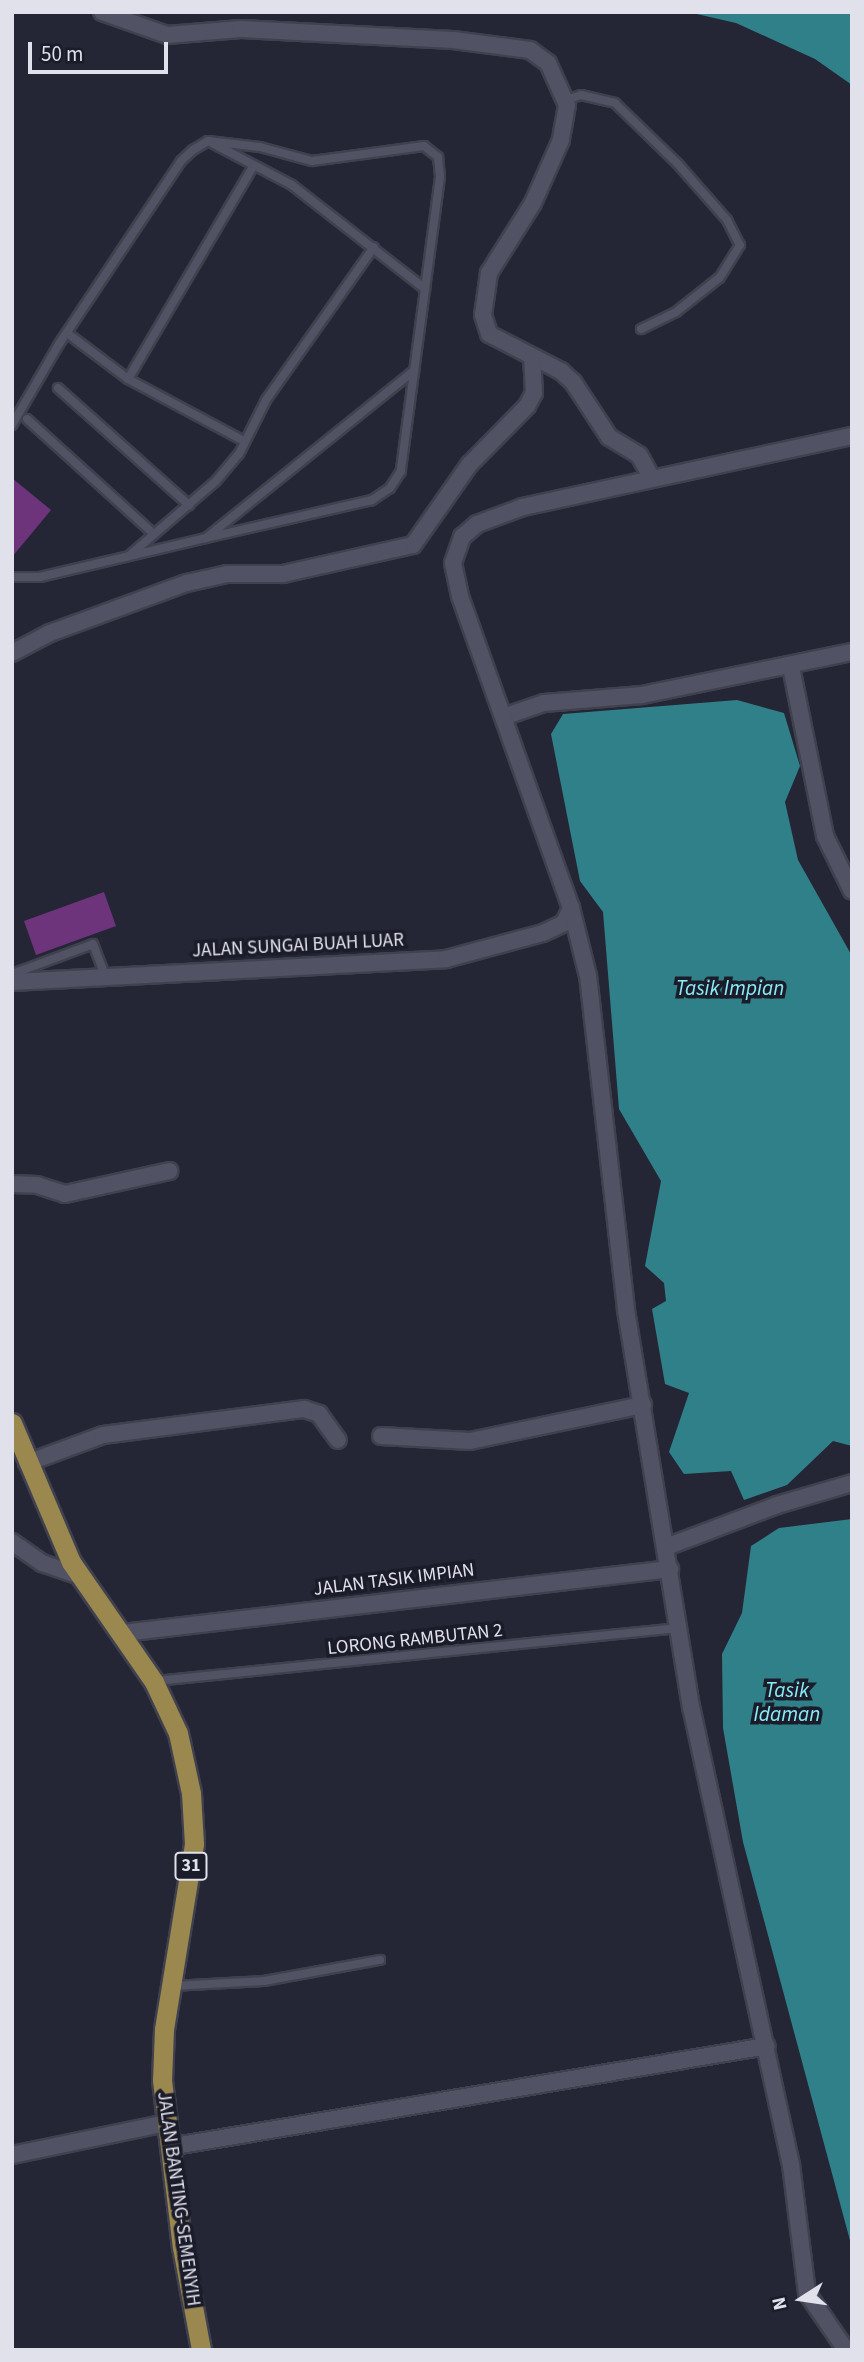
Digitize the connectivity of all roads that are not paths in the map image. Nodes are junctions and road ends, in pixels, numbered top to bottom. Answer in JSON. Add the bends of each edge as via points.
{"nodes":[{"id":1,"x":102,"y":12,"type":"edge"},
{"id":2,"x":565,"y":100,"type":"junction"},
{"id":3,"x":208,"y":141,"type":"junction"},
{"id":4,"x":254,"y":165,"type":"junction"},
{"id":5,"x":374,"y":247,"type":"junction"},
{"id":6,"x":425,"y":289,"type":"junction"},
{"id":7,"x":641,"y":329,"type":"dead end"},
{"id":8,"x":67,"y":333,"type":"junction"},
{"id":9,"x":532,"y":358,"type":"junction"},
{"id":10,"x":414,"y":371,"type":"junction"},
{"id":11,"x":128,"y":379,"type":"junction"},
{"id":12,"x":58,"y":388,"type":"dead end"},
{"id":13,"x":27,"y":419,"type":"dead end"},
{"id":14,"x":12,"y":425,"type":"edge"},
{"id":15,"x":852,"y":436,"type":"edge"},
{"id":16,"x":244,"y":442,"type":"junction"},
{"id":17,"x":652,"y":478,"type":"junction"},
{"id":18,"x":189,"y":505,"type":"junction"},
{"id":19,"x":154,"y":534,"type":"junction"},
{"id":20,"x":206,"y":538,"type":"junction"},
{"id":21,"x":128,"y":557,"type":"junction"},
{"id":22,"x":12,"y":577,"type":"edge"},
{"id":23,"x":852,"y":652,"type":"edge"},
{"id":24,"x":12,"y":653,"type":"edge"},
{"id":25,"x":791,"y":667,"type":"junction"},
{"id":26,"x":506,"y":716,"type":"junction"},
{"id":27,"x":852,"y":891,"type":"edge"},
{"id":28,"x":571,"y":908,"type":"junction"},
{"id":29,"x":12,"y":974,"type":"edge"},
{"id":30,"x":106,"y":978,"type":"junction"},
{"id":31,"x":12,"y":982,"type":"edge"},
{"id":32,"x":170,"y":1171,"type":"dead end"},
{"id":33,"x":12,"y":1184,"type":"edge"},
{"id":34,"x":643,"y":1405,"type":"junction"},
{"id":35,"x":12,"y":1423,"type":"edge"},
{"id":36,"x":381,"y":1436,"type":"dead end"},
{"id":37,"x":338,"y":1440,"type":"dead end"},
{"id":38,"x":27,"y":1463,"type":"junction"},
{"id":39,"x":852,"y":1483,"type":"edge"},
{"id":40,"x":12,"y":1542,"type":"edge"},
{"id":41,"x":666,"y":1547,"type":"junction"},
{"id":42,"x":670,"y":1569,"type":"junction"},
{"id":43,"x":80,"y":1576,"type":"junction"},
{"id":44,"x":679,"y":1628,"type":"junction"},
{"id":45,"x":123,"y":1633,"type":"junction"},
{"id":46,"x":154,"y":1682,"type":"junction"},
{"id":47,"x":380,"y":1960,"type":"dead end"},
{"id":48,"x":172,"y":1986,"type":"junction"},
{"id":49,"x":767,"y":2046,"type":"junction"},
{"id":50,"x":166,"y":2123,"type":"junction"},
{"id":51,"x":169,"y":2147,"type":"junction"},
{"id":52,"x":12,"y":2155,"type":"edge"},
{"id":53,"x":201,"y":2350,"type":"edge"},
{"id":54,"x":846,"y":2350,"type":"edge"}],
"edges":[{"from":1,"to":2,"type":"street","via":[[167,34],[241,29],[453,40],[530,50],[548,63]]},
{"from":2,"to":7,"type":"lane","via":[[581,95],[615,103],[677,163],[727,220],[740,245],[719,278],[676,312]]},
{"from":2,"to":9,"type":"street","via":[[561,140],[533,203],[489,273],[484,292],[483,315],[489,334]]},
{"from":3,"to":4,"type":"lane"},
{"from":3,"to":6,"type":"lane","via":[[260,147],[312,161],[424,146],[438,157],[440,177]]},
{"from":3,"to":8,"type":"lane","via":[[180,161]]},
{"from":4,"to":5,"type":"lane","via":[[292,185]]},
{"from":4,"to":11,"type":"lane"},
{"from":5,"to":6,"type":"lane"},
{"from":5,"to":16,"type":"lane","via":[[266,400]]},
{"from":6,"to":10,"type":"lane"},
{"from":8,"to":11,"type":"lane"},
{"from":8,"to":14,"type":"lane"},
{"from":9,"to":17,"type":"street","via":[[573,382],[609,437],[639,455]]},
{"from":9,"to":24,"type":"street","via":[[534,393],[527,406],[469,465],[413,545],[284,574],[227,574],[187,583],[50,632]]},
{"from":10,"to":20,"type":"lane"},
{"from":10,"to":20,"type":"lane","via":[[401,471],[390,488],[372,500]]},
{"from":11,"to":16,"type":"lane"},
{"from":12,"to":18,"type":"lane"},
{"from":13,"to":19,"type":"lane"},
{"from":15,"to":17,"type":"street"},
{"from":16,"to":18,"type":"lane","via":[[216,481]]},
{"from":17,"to":26,"type":"street","via":[[523,507],[477,524],[463,537],[453,563],[460,596]]},
{"from":18,"to":19,"type":"lane"},
{"from":19,"to":21,"type":"lane"},
{"from":20,"to":21,"type":"lane"},
{"from":21,"to":22,"type":"lane","via":[[40,577]]},
{"from":23,"to":25,"type":"street"},
{"from":25,"to":26,"type":"street","via":[[642,695],[544,703]]},
{"from":25,"to":27,"type":"street","via":[[825,836]]},
{"from":26,"to":28,"type":"street"},
{"from":28,"to":30,"type":"street","name":"JALAN SUNGAI BUAH LUAR","via":[[564,923],[543,933],[446,959]]},
{"from":28,"to":34,"type":"street","via":[[588,976],[626,1309]]},
{"from":29,"to":30,"type":"lane","via":[[93,944]]},
{"from":30,"to":31,"type":"street","name":"JALAN SUNGAI BUAH LUAR"},
{"from":32,"to":33,"type":"street","via":[[65,1194],[37,1185]]},
{"from":34,"to":36,"type":"street","via":[[470,1441]]},
{"from":34,"to":41,"type":"street"},
{"from":35,"to":38,"type":"main road","name":"JALAN BANTING-SEMENYIH","number":"31"},
{"from":37,"to":38,"type":"street","via":[[319,1415],[304,1409],[103,1436]]},
{"from":38,"to":43,"type":"main road","name":"JALAN BANTING-SEMENYIH","number":"31"},
{"from":39,"to":41,"type":"street","via":[[777,1505]]},
{"from":40,"to":43,"type":"street","via":[[42,1563]]},
{"from":41,"to":42,"type":"street"},
{"from":42,"to":44,"type":"street"},
{"from":42,"to":45,"type":"street","name":"JALAN TASIK IMPIAN"},
{"from":43,"to":45,"type":"main road","name":"JALAN BANTING-SEMENYIH","number":"31"},
{"from":44,"to":46,"type":"lane","name":"LORONG RAMBUTAN 2"},
{"from":44,"to":49,"type":"street","via":[[691,1707]]},
{"from":45,"to":46,"type":"main road","name":"JALAN BANTING-SEMENYIH","number":"31"},
{"from":46,"to":48,"type":"main road","name":"JALAN BANTING-SEMENYIH","number":"31","via":[[178,1733],[191,1793],[194,1844]]},
{"from":47,"to":48,"type":"lane","via":[[264,1981]]},
{"from":48,"to":50,"type":"main road","name":"JALAN BANTING-SEMENYIH","number":"31","via":[[162,2080]]},
{"from":49,"to":51,"type":"street"},
{"from":49,"to":54,"type":"street","via":[[791,2165],[807,2292]]},
{"from":50,"to":51,"type":"main road","name":"JALAN BANTING-SEMENYIH","number":"31"},
{"from":50,"to":52,"type":"street"},
{"from":51,"to":53,"type":"main road","name":"JALAN BANTING-SEMENYIH","number":"31"}]}
